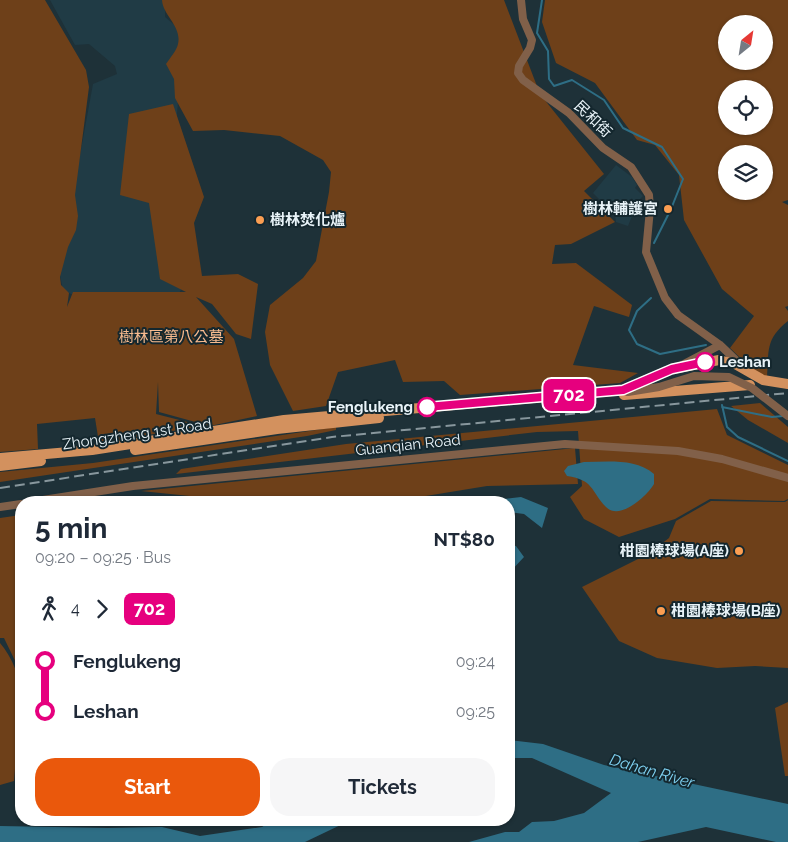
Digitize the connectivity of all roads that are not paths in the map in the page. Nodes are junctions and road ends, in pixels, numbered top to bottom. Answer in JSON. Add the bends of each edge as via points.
{"nodes":[{"id":1,"x":521,"y":0,"type":"edge"},
{"id":2,"x":720,"y":345,"type":"junction"},
{"id":3,"x":672,"y":369,"type":"junction"},
{"id":4,"x":750,"y":373,"type":"junction"},
{"id":5,"x":788,"y":384,"type":"edge"},
{"id":6,"x":625,"y":392,"type":"junction"},
{"id":7,"x":788,"y":416,"type":"edge"},
{"id":8,"x":0,"y":458,"type":"edge"},
{"id":9,"x":0,"y":466,"type":"edge"},
{"id":10,"x":788,"y":478,"type":"edge"},
{"id":11,"x":69,"y":496,"type":"edge"},
{"id":12,"x":15,"y":505,"type":"edge"},
{"id":13,"x":0,"y":507,"type":"edge"}],
"edges":[{"from":1,"to":2,"type":"street","name":"民和街","via":[[522,19],[532,40],[518,73],[568,113],[603,148],[631,167],[649,194],[646,252],[665,298],[678,315]]},
{"from":2,"to":3,"type":"street"},
{"from":2,"to":4,"type":"street","name":"民和街"},
{"from":3,"to":4,"type":"main road","via":[[719,360]]},
{"from":3,"to":6,"type":"main road"},
{"from":4,"to":5,"type":"main road","via":[[763,380]]},
{"from":5,"to":6,"type":"main road"},
{"from":6,"to":7,"type":"street","bridge":true,"via":[[659,387],[694,376],[729,377],[752,388]]},
{"from":6,"to":8,"type":"main road","name":"Zhongzheng 1st Road","via":[[266,422],[92,450]]},
{"from":6,"to":9,"type":"main road","name":"Zhongzheng 1st Road","via":[[277,428],[99,456]]},
{"from":10,"to":11,"type":"street","name":"Guanqian Road","via":[[722,459],[678,451],[565,444],[133,486]]},
{"from":12,"to":13,"type":"street"}]}
